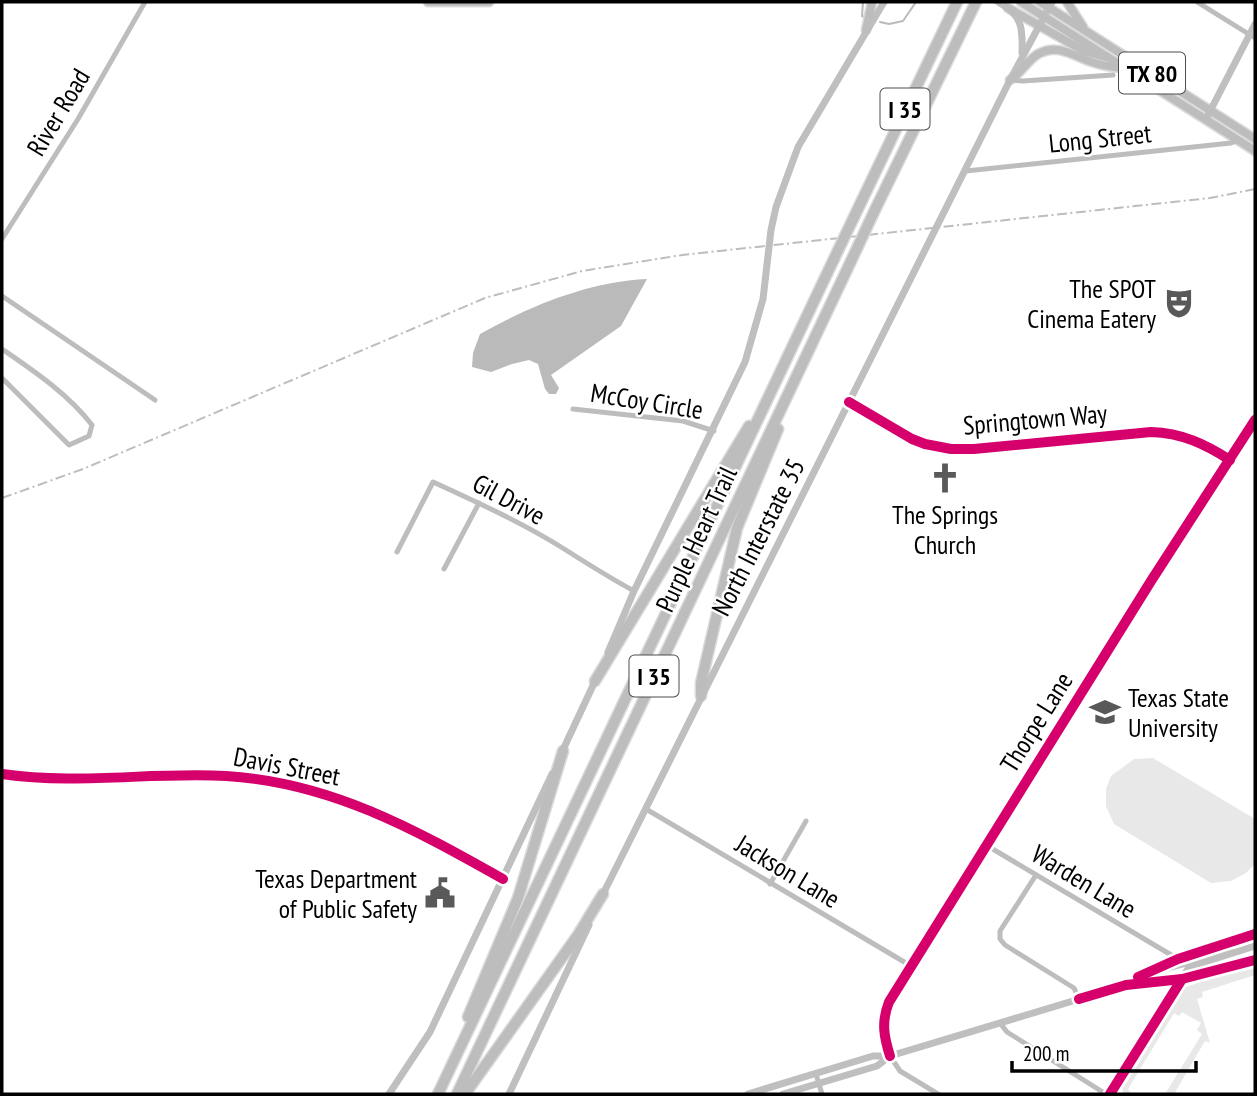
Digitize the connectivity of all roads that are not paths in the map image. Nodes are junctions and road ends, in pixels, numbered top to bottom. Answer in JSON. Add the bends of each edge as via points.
{"nodes":[{"id":1,"x":145,"y":2,"type":"edge"},
{"id":2,"x":428,"y":2,"type":"edge"},
{"id":3,"x":489,"y":2,"type":"edge"},
{"id":4,"x":872,"y":2,"type":"edge"},
{"id":5,"x":884,"y":2,"type":"edge"},
{"id":6,"x":957,"y":2,"type":"edge"},
{"id":7,"x":976,"y":2,"type":"edge"},
{"id":8,"x":998,"y":2,"type":"edge"},
{"id":9,"x":1021,"y":2,"type":"edge"},
{"id":10,"x":1040,"y":2,"type":"edge"},
{"id":11,"x":1067,"y":2,"type":"edge"},
{"id":12,"x":1197,"y":2,"type":"edge"},
{"id":13,"x":1051,"y":4,"type":"edge"},
{"id":14,"x":1008,"y":8,"type":"junction"},
{"id":15,"x":1045,"y":16,"type":"junction"},
{"id":16,"x":1255,"y":24,"type":"edge"},
{"id":17,"x":1040,"y":25,"type":"junction"},
{"id":18,"x":866,"y":30,"type":"junction"},
{"id":19,"x":1087,"y":32,"type":"junction"},
{"id":20,"x":1253,"y":37,"type":"edge"},
{"id":21,"x":1022,"y":57,"type":"junction"},
{"id":22,"x":1110,"y":58,"type":"junction"},
{"id":23,"x":1128,"y":69,"type":"junction"},
{"id":24,"x":1113,"y":75,"type":"dead end"},
{"id":25,"x":1010,"y":80,"type":"junction"},
{"id":26,"x":1183,"y":93,"type":"junction"},
{"id":27,"x":1208,"y":115,"type":"junction"},
{"id":28,"x":1255,"y":139,"type":"edge"},
{"id":29,"x":1238,"y":140,"type":"junction"},
{"id":30,"x":1255,"y":151,"type":"edge"},
{"id":31,"x":966,"y":171,"type":"junction"},
{"id":32,"x":2,"y":239,"type":"edge"},
{"id":33,"x":2,"y":296,"type":"edge"},
{"id":34,"x":2,"y":349,"type":"edge"},
{"id":35,"x":803,"y":363,"type":"junction"},
{"id":36,"x":2,"y":378,"type":"edge"},
{"id":37,"x":768,"y":396,"type":"junction"},
{"id":38,"x":155,"y":400,"type":"dead end"},
{"id":39,"x":849,"y":402,"type":"junction"},
{"id":40,"x":573,"y":409,"type":"dead end"},
{"id":41,"x":1255,"y":421,"type":"edge"},
{"id":42,"x":714,"y":431,"type":"junction"},
{"id":43,"x":1230,"y":460,"type":"junction"},
{"id":44,"x":479,"y":503,"type":"junction"},
{"id":45,"x":397,"y":552,"type":"dead end"},
{"id":46,"x":444,"y":569,"type":"dead end"},
{"id":47,"x":634,"y":592,"type":"junction"},
{"id":48,"x":595,"y":681,"type":"junction"},
{"id":49,"x":701,"y":696,"type":"junction"},
{"id":50,"x":563,"y":751,"type":"junction"},
{"id":51,"x":2,"y":774,"type":"edge"},
{"id":52,"x":646,"y":809,"type":"junction"},
{"id":53,"x":806,"y":821,"type":"dead end"},
{"id":54,"x":986,"y":845,"type":"junction"},
{"id":55,"x":1036,"y":876,"type":"junction"},
{"id":56,"x":503,"y":880,"type":"junction"},
{"id":57,"x":770,"y":884,"type":"junction"},
{"id":58,"x":603,"y":894,"type":"junction"},
{"id":59,"x":1255,"y":934,"type":"edge"},
{"id":60,"x":1255,"y":946,"type":"edge"},
{"id":61,"x":1245,"y":949,"type":"junction"},
{"id":62,"x":1162,"y":951,"type":"junction"},
{"id":63,"x":1178,"y":959,"type":"junction"},
{"id":64,"x":1253,"y":960,"type":"edge"},
{"id":65,"x":911,"y":966,"type":"junction"},
{"id":66,"x":1160,"y":967,"type":"junction"},
{"id":67,"x":1138,"y":977,"type":"junction"},
{"id":68,"x":1182,"y":979,"type":"junction"},
{"id":69,"x":1126,"y":985,"type":"junction"},
{"id":70,"x":1079,"y":999,"type":"junction"},
{"id":71,"x":1000,"y":1023,"type":"junction"},
{"id":72,"x":890,"y":1056,"type":"junction"},
{"id":73,"x":816,"y":1074,"type":"junction"},
{"id":74,"x":793,"y":1080,"type":"junction"},
{"id":75,"x":819,"y":1083,"type":"junction"},
{"id":76,"x":388,"y":1094,"type":"edge"},
{"id":77,"x":437,"y":1094,"type":"edge"},
{"id":78,"x":457,"y":1094,"type":"edge"},
{"id":79,"x":465,"y":1094,"type":"edge"},
{"id":80,"x":509,"y":1094,"type":"edge"},
{"id":81,"x":748,"y":1094,"type":"edge"},
{"id":82,"x":762,"y":1094,"type":"edge"},
{"id":83,"x":783,"y":1094,"type":"edge"},
{"id":84,"x":822,"y":1094,"type":"edge"},
{"id":85,"x":938,"y":1094,"type":"edge"},
{"id":86,"x":1108,"y":1094,"type":"edge"}],
"edges":[{"from":1,"to":32,"type":"street","name":"River Road"},
{"from":2,"to":3,"type":"main road"},
{"from":4,"to":18,"type":"main road"},
{"from":5,"to":18,"type":"main road"},
{"from":6,"to":37,"type":"highway","name":"Purple Heart Trail","number":"I 35","bridge":true},
{"from":7,"to":35,"type":"highway","name":"Purple Heart Trail","number":"I 35","bridge":true},
{"from":8,"to":14,"type":"main road"},
{"from":9,"to":15,"type":"main road","number":"TX 80"},
{"from":10,"to":13,"type":"main road","number":"TX 80"},
{"from":11,"to":19,"type":"main road"},
{"from":12,"to":20,"type":"street"},
{"from":13,"to":15,"type":"main road","name":"North Interstate 35"},
{"from":13,"to":19,"type":"main road","number":"TX 80"},
{"from":14,"to":17,"type":"main road"},
{"from":14,"to":21,"type":"main road","via":[[1022,27]]},
{"from":15,"to":17,"type":"main road","name":"North Interstate 35"},
{"from":15,"to":22,"type":"main road","number":"TX 80"},
{"from":16,"to":20,"type":"main road"},
{"from":17,"to":21,"type":"main road","name":"North Interstate 35"},
{"from":17,"to":22,"type":"main road","via":[[1084,51]]},
{"from":18,"to":42,"type":"main road","via":[[798,146],[786,175],[771,230],[753,338]]},
{"from":19,"to":26,"type":"main road","number":"TX 80"},
{"from":20,"to":27,"type":"main road"},
{"from":21,"to":25,"type":"main road","name":"North Interstate 35"},
{"from":22,"to":23,"type":"main road","number":"TX 80"},
{"from":22,"to":26,"type":"main road"},
{"from":23,"to":25,"type":"main road","via":[[1095,64],[1056,49],[1038,54]]},
{"from":23,"to":27,"type":"main road","number":"TX 80"},
{"from":24,"to":25,"type":"street"},
{"from":25,"to":31,"type":"main road","name":"North Interstate 35"},
{"from":26,"to":27,"type":"main road","number":"TX 80"},
{"from":27,"to":28,"type":"main road","number":"TX 80"},
{"from":27,"to":29,"type":"main road","number":"TX 80"},
{"from":29,"to":30,"type":"main road","number":"TX 80"},
{"from":29,"to":31,"type":"street","name":"Long Street"},
{"from":31,"to":39,"type":"main road","name":"North Interstate 35"},
{"from":33,"to":38,"type":"street"},
{"from":34,"to":36,"type":"street","via":[[80,410],[92,425],[89,436],[69,445]]},
{"from":35,"to":49,"type":"highway","via":[[737,528]]},
{"from":35,"to":78,"type":"highway","name":"Purple Heart Trail","number":"I 35"},
{"from":37,"to":48,"type":"highway"},
{"from":37,"to":77,"type":"highway","name":"Purple Heart Trail","number":"I 35"},
{"from":39,"to":43,"type":"street","name":"Springtown Way","via":[[912,439],[936,447],[974,449],[1152,432],[1199,442]]},
{"from":39,"to":49,"type":"main road","name":"North Interstate 35"},
{"from":40,"to":42,"type":"street","name":"McCoy Circle","via":[[683,421]]},
{"from":41,"to":43,"type":"main road","name":"Thorpe Lane"},
{"from":42,"to":47,"type":"main road"},
{"from":43,"to":54,"type":"main road","name":"Thorpe Lane"},
{"from":44,"to":45,"type":"street","name":"Gil Drive","via":[[433,482]]},
{"from":44,"to":46,"type":"street"},
{"from":44,"to":47,"type":"street","name":"Gil Drive"},
{"from":47,"to":48,"type":"main road"},
{"from":48,"to":50,"type":"main road"},
{"from":49,"to":52,"type":"main road","name":"North Interstate 35"},
{"from":50,"to":56,"type":"main road"},
{"from":50,"to":77,"type":"highway","via":[[518,898]]},
{"from":51,"to":56,"type":"street","name":"Davis Street","via":[[58,779],[226,776],[310,790],[401,823]]},
{"from":52,"to":57,"type":"street","name":"Jackson Lane"},
{"from":52,"to":58,"type":"main road","name":"North Interstate 35"},
{"from":53,"to":57,"type":"street"},
{"from":54,"to":55,"type":"street","name":"Warden Lane"},
{"from":54,"to":65,"type":"main road","name":"Thorpe Lane"},
{"from":55,"to":62,"type":"street","name":"Warden Lane"},
{"from":55,"to":70,"type":"street","via":[[1000,931],[1000,939],[1074,988]]},
{"from":56,"to":76,"type":"main road","via":[[430,1032]]},
{"from":57,"to":65,"type":"street","name":"Jackson Lane"},
{"from":58,"to":79,"type":"highway"},
{"from":58,"to":80,"type":"main road","name":"North Interstate 35"},
{"from":59,"to":63,"type":"main road"},
{"from":60,"to":61,"type":"main road"},
{"from":61,"to":67,"type":"main road"},
{"from":61,"to":68,"type":"main road","via":[[1189,967]]},
{"from":62,"to":63,"type":"street","name":"Warden Lane"},
{"from":62,"to":66,"type":"street"},
{"from":63,"to":66,"type":"main road"},
{"from":64,"to":68,"type":"main road"},
{"from":65,"to":72,"type":"main road","name":"Thorpe Lane","via":[[885,1012]]},
{"from":66,"to":67,"type":"main road"},
{"from":67,"to":69,"type":"main road"},
{"from":68,"to":69,"type":"main road"},
{"from":68,"to":86,"type":"main road"},
{"from":69,"to":70,"type":"main road"},
{"from":70,"to":71,"type":"main road"},
{"from":71,"to":72,"type":"main road"},
{"from":71,"to":86,"type":"street"},
{"from":72,"to":73,"type":"main road","via":[[873,1056]]},
{"from":72,"to":75,"type":"main road","via":[[881,1064]]},
{"from":72,"to":85,"type":"street","via":[[900,1071]]},
{"from":73,"to":74,"type":"main road"},
{"from":73,"to":75,"type":"street"},
{"from":74,"to":81,"type":"main road"},
{"from":74,"to":82,"type":"main road","via":[[790,1086]]},
{"from":75,"to":83,"type":"main road"},
{"from":75,"to":84,"type":"street"}]}
